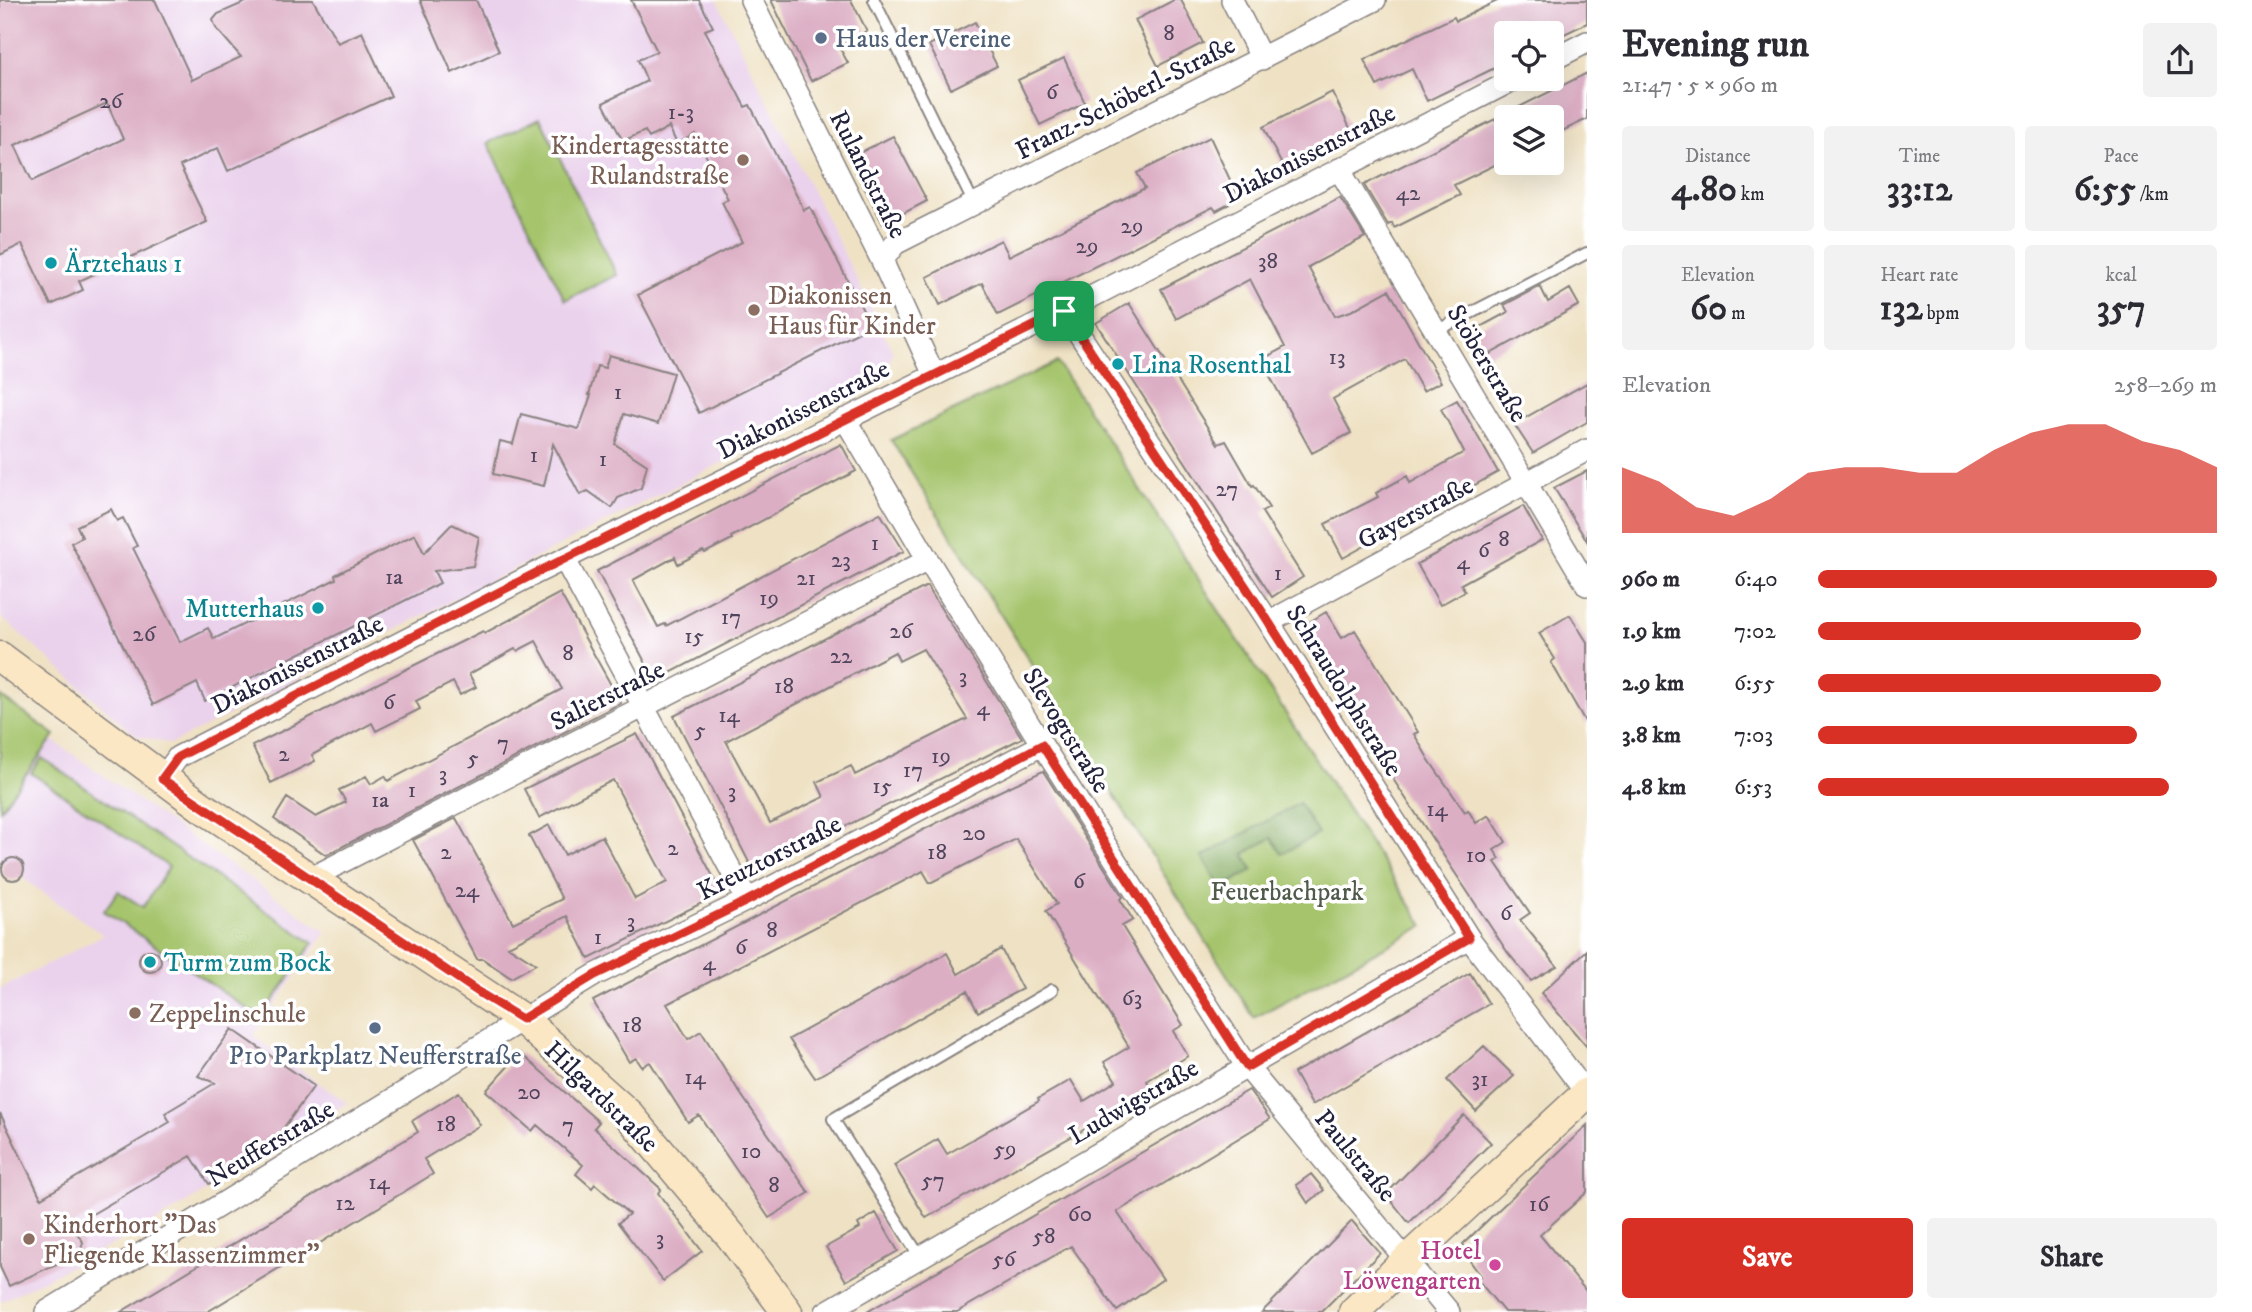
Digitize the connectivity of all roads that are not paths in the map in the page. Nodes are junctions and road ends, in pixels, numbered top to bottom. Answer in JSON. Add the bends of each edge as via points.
{"nodes":[{"id":1,"x":751,"y":0,"type":"edge"},
{"id":2,"x":874,"y":0,"type":"edge"},
{"id":3,"x":1232,"y":0,"type":"edge"},
{"id":4,"x":1376,"y":0,"type":"edge"},
{"id":5,"x":1587,"y":43,"type":"edge"},
{"id":6,"x":1564,"y":54,"type":"edge"},
{"id":7,"x":1262,"y":60,"type":"junction"},
{"id":8,"x":1494,"y":90,"type":"edge"},
{"id":9,"x":1339,"y":169,"type":"junction"},
{"id":10,"x":974,"y":204,"type":"junction"},
{"id":11,"x":1587,"y":253,"type":"edge"},
{"id":12,"x":884,"y":265,"type":"junction"},
{"id":13,"x":1064,"y":311,"type":"junction"},
{"id":14,"x":1437,"y":331,"type":"junction"},
{"id":15,"x":934,"y":375,"type":"junction"},
{"id":16,"x":845,"y":419,"type":"junction"},
{"id":17,"x":1587,"y":450,"type":"edge"},
{"id":18,"x":1527,"y":484,"type":"junction"},
{"id":19,"x":565,"y":559,"type":"junction"},
{"id":20,"x":928,"y":560,"type":"junction"},
{"id":21,"x":1587,"y":585,"type":"edge"},
{"id":22,"x":1269,"y":622,"type":"junction"},
{"id":23,"x":0,"y":657,"type":"edge"},
{"id":24,"x":644,"y":707,"type":"junction"},
{"id":25,"x":1042,"y":745,"type":"junction"},
{"id":26,"x":162,"y":779,"type":"junction"},
{"id":27,"x":311,"y":878,"type":"junction"},
{"id":28,"x":747,"y":901,"type":"junction"},
{"id":29,"x":1469,"y":938,"type":"junction"},
{"id":30,"x":1052,"y":990,"type":"dead end"},
{"id":31,"x":522,"y":1019,"type":"junction"},
{"id":32,"x":1247,"y":1067,"type":"junction"},
{"id":33,"x":1587,"y":1093,"type":"edge"},
{"id":34,"x":920,"y":1257,"type":"junction"},
{"id":35,"x":1407,"y":1260,"type":"junction"},
{"id":36,"x":46,"y":1312,"type":"edge"},
{"id":37,"x":787,"y":1312,"type":"edge"},
{"id":38,"x":826,"y":1312,"type":"edge"},
{"id":39,"x":1354,"y":1312,"type":"edge"},
{"id":40,"x":1449,"y":1312,"type":"edge"}],
"edges":[{"from":1,"to":12,"type":"street","name":"Rulandstraße"},
{"from":2,"to":10,"type":"lane"},
{"from":3,"to":7,"type":"street"},
{"from":4,"to":7,"type":"street","name":"Franz-Schöberl-Straße"},
{"from":5,"to":6,"type":"street"},
{"from":7,"to":10,"type":"street","name":"Franz-Schöberl-Straße"},
{"from":8,"to":9,"type":"street","name":"Diakonissenstraße"},
{"from":9,"to":13,"type":"street","name":"Diakonissenstraße"},
{"from":9,"to":14,"type":"street","name":"Stöberstraße"},
{"from":10,"to":12,"type":"street","name":"Franz-Schöberl-Straße","via":[[895,244]]},
{"from":11,"to":14,"type":"lane"},
{"from":12,"to":15,"type":"street","name":"Rulandstraße"},
{"from":13,"to":15,"type":"street","name":"Diakonissenstraße"},
{"from":13,"to":22,"type":"street","name":"Schraudolphstraße"},
{"from":14,"to":18,"type":"street","name":"Stöberstraße"},
{"from":15,"to":16,"type":"street","name":"Diakonissenstraße"},
{"from":16,"to":19,"type":"street","name":"Diakonissenstraße"},
{"from":16,"to":20,"type":"street","name":"Slevogtstraße"},
{"from":17,"to":18,"type":"street","name":"Gayerstraße"},
{"from":18,"to":21,"type":"street","name":"Stöberstraße"},
{"from":18,"to":22,"type":"street","name":"Gayerstraße"},
{"from":19,"to":24,"type":"street"},
{"from":19,"to":26,"type":"street","name":"Diakonissenstraße","via":[[178,757]]},
{"from":20,"to":24,"type":"street","name":"Salierstraße"},
{"from":20,"to":25,"type":"street","name":"Slevogtstraße"},
{"from":22,"to":29,"type":"street","name":"Schraudolphstraße"},
{"from":23,"to":26,"type":"street","name":"Hilgardstraße"},
{"from":24,"to":27,"type":"street","name":"Salierstraße"},
{"from":24,"to":28,"type":"street"},
{"from":25,"to":28,"type":"street","name":"Kreuztorstraße"},
{"from":25,"to":32,"type":"street","name":"Slevogtstraße"},
{"from":26,"to":27,"type":"street","name":"Hilgardstraße"},
{"from":27,"to":31,"type":"street","name":"Hilgardstraße"},
{"from":28,"to":31,"type":"street","name":"Kreuztorstraße","via":[[595,975]]},
{"from":29,"to":32,"type":"street","name":"Ludwigstraße"},
{"from":29,"to":33,"type":"street","name":"Schraudolphstraße"},
{"from":30,"to":34,"type":"lane","via":[[833,1119]]},
{"from":31,"to":36,"type":"street","name":"Neufferstraße"},
{"from":31,"to":37,"type":"street","name":"Hilgardstraße","via":[[629,1115],[731,1236]]},
{"from":32,"to":34,"type":"street","name":"Ludwigstraße"},
{"from":32,"to":35,"type":"street","name":"Paulstraße"},
{"from":33,"to":35,"type":"street"},
{"from":34,"to":38,"type":"street","name":"Ludwigstraße"},
{"from":35,"to":39,"type":"street"},
{"from":35,"to":40,"type":"street","name":"Paulstraße"}]}
